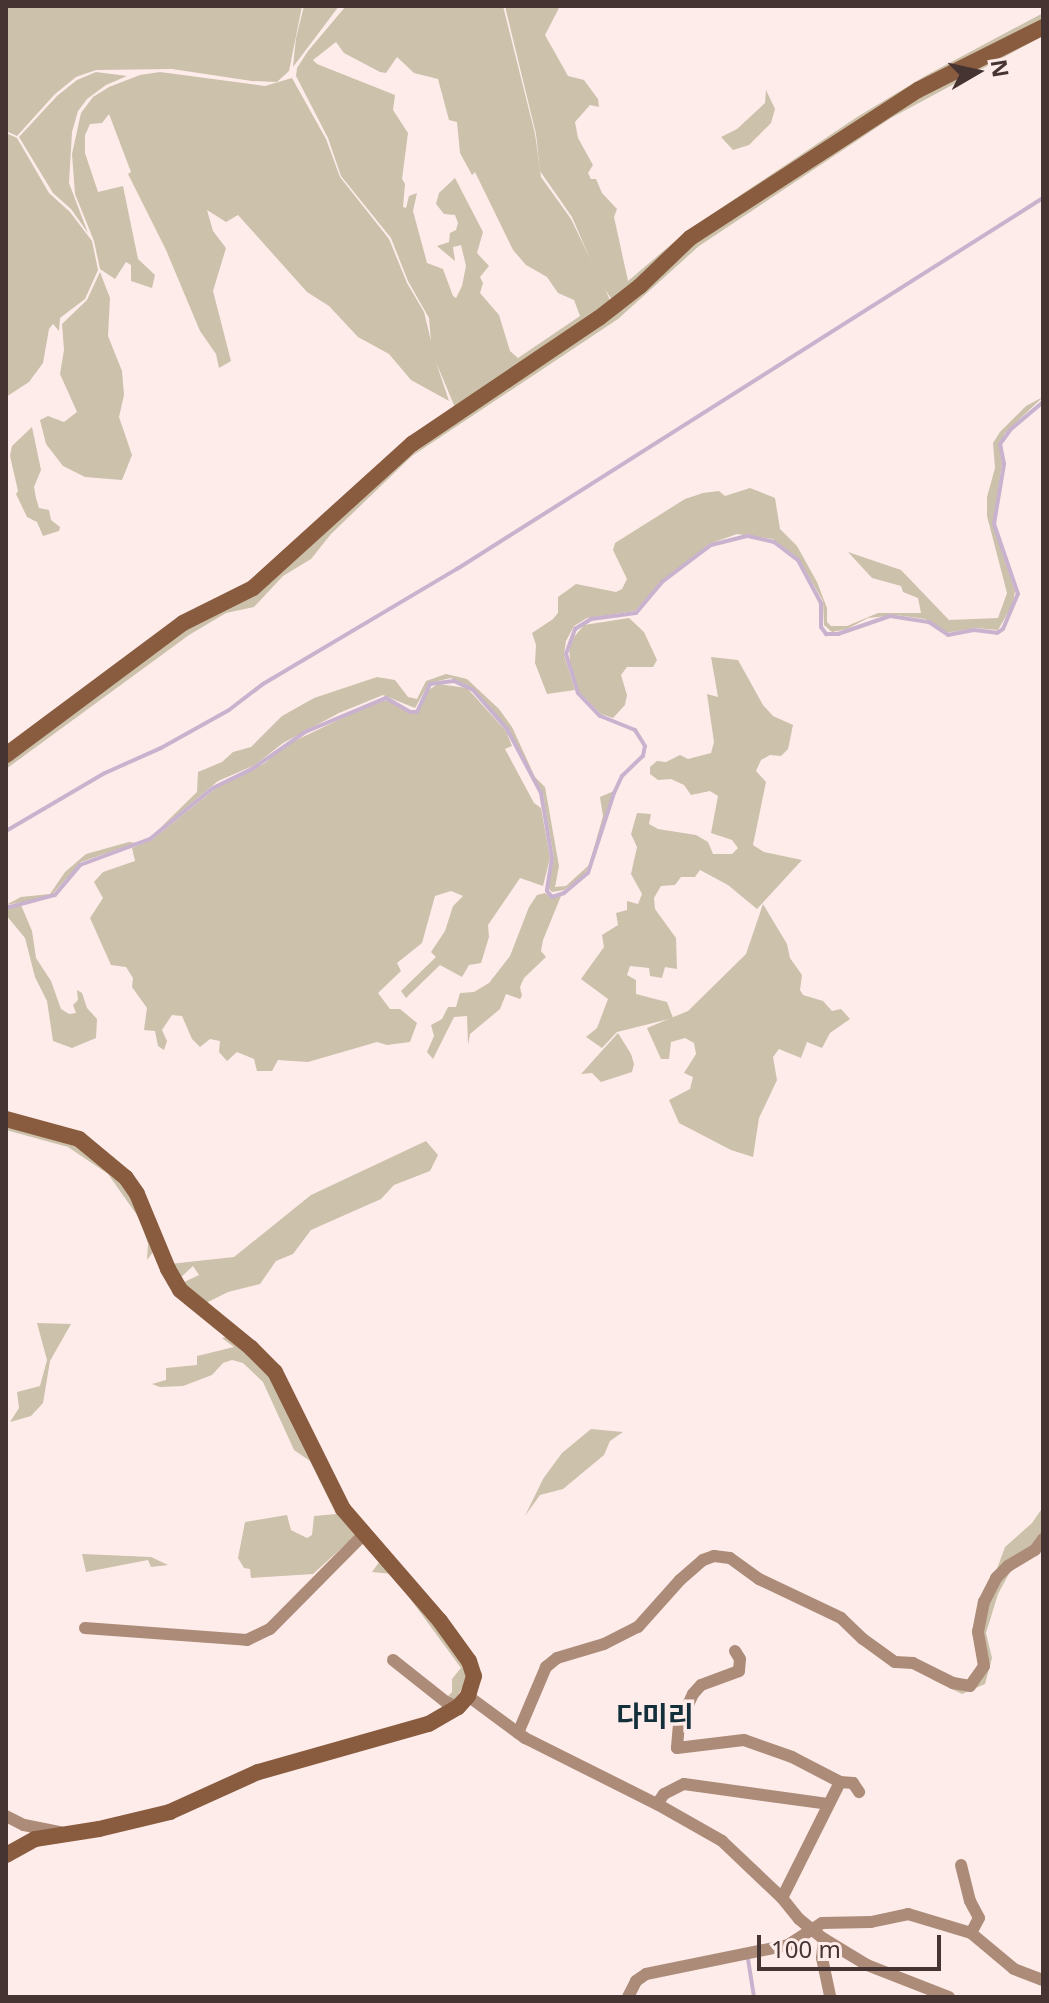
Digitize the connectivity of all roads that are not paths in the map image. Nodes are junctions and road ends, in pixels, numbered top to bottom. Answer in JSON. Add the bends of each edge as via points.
{"nodes":[{"id":1,"x":1043,"y":27,"type":"edge"},
{"id":2,"x":6,"y":755,"type":"edge"},
{"id":3,"x":6,"y":1119,"type":"edge"},
{"id":4,"x":363,"y":1535,"type":"junction"},
{"id":5,"x":1043,"y":1539,"type":"edge"},
{"id":6,"x":85,"y":1628,"type":"dead end"},
{"id":7,"x":735,"y":1651,"type":"dead end"},
{"id":8,"x":393,"y":1660,"type":"dead end"},
{"id":9,"x":463,"y":1701,"type":"junction"},
{"id":10,"x":518,"y":1733,"type":"junction"},
{"id":11,"x":840,"y":1782,"type":"junction"},
{"id":12,"x":859,"y":1792,"type":"dead end"},
{"id":13,"x":657,"y":1804,"type":"junction"},
{"id":14,"x":828,"y":1804,"type":"junction"},
{"id":15,"x":6,"y":1816,"type":"edge"},
{"id":16,"x":63,"y":1833,"type":"junction"},
{"id":17,"x":6,"y":1855,"type":"edge"},
{"id":18,"x":961,"y":1865,"type":"dead end"},
{"id":19,"x":782,"y":1898,"type":"junction"},
{"id":20,"x":811,"y":1928,"type":"junction"},
{"id":21,"x":971,"y":1933,"type":"junction"},
{"id":22,"x":824,"y":1939,"type":"junction"},
{"id":23,"x":1043,"y":1980,"type":"edge"},
{"id":24,"x":921,"y":1992,"type":"edge"},
{"id":25,"x":628,"y":1997,"type":"edge"},
{"id":26,"x":830,"y":1997,"type":"edge"},
{"id":27,"x":949,"y":1997,"type":"edge"}],
"edges":[{"from":1,"to":2,"type":"street","via":[[918,90],[690,238],[599,318],[412,444],[253,588],[183,623]]},
{"from":3,"to":4,"type":"street","via":[[79,1139],[126,1178],[180,1290],[275,1372],[328,1482]]},
{"from":4,"to":6,"type":"street","via":[[270,1629],[247,1640]]},
{"from":4,"to":9,"type":"street","via":[[401,1572],[469,1661],[474,1676]]},
{"from":5,"to":10,"type":"street","via":[[1002,1572],[984,1602],[978,1632],[984,1666],[970,1686],[913,1663],[895,1662],[841,1618],[759,1579],[730,1558],[714,1556],[680,1580],[638,1627],[546,1667]]},
{"from":7,"to":11,"type":"street","via":[[739,1671],[701,1685],[693,1694],[679,1724],[677,1748],[744,1740]]},
{"from":8,"to":9,"type":"street","via":[[446,1702]]},
{"from":9,"to":10,"type":"street"},
{"from":9,"to":16,"type":"street","via":[[428,1724],[258,1772],[170,1812]]},
{"from":10,"to":13,"type":"street"},
{"from":11,"to":12,"type":"street","via":[[853,1783]]},
{"from":11,"to":14,"type":"street"},
{"from":13,"to":14,"type":"street","via":[[684,1784]]},
{"from":13,"to":19,"type":"street","via":[[722,1841]]},
{"from":14,"to":19,"type":"street"},
{"from":15,"to":16,"type":"street"},
{"from":16,"to":17,"type":"street","via":[[35,1839]]},
{"from":18,"to":21,"type":"street","via":[[979,1918]]},
{"from":19,"to":20,"type":"street"},
{"from":20,"to":21,"type":"street","via":[[914,1914]]},
{"from":20,"to":22,"type":"street"},
{"from":20,"to":25,"type":"street","via":[[788,1945],[646,1974]]},
{"from":21,"to":23,"type":"street","via":[[1014,1969]]},
{"from":22,"to":24,"type":"street"},
{"from":22,"to":26,"type":"street"},
{"from":24,"to":27,"type":"street"}]}
